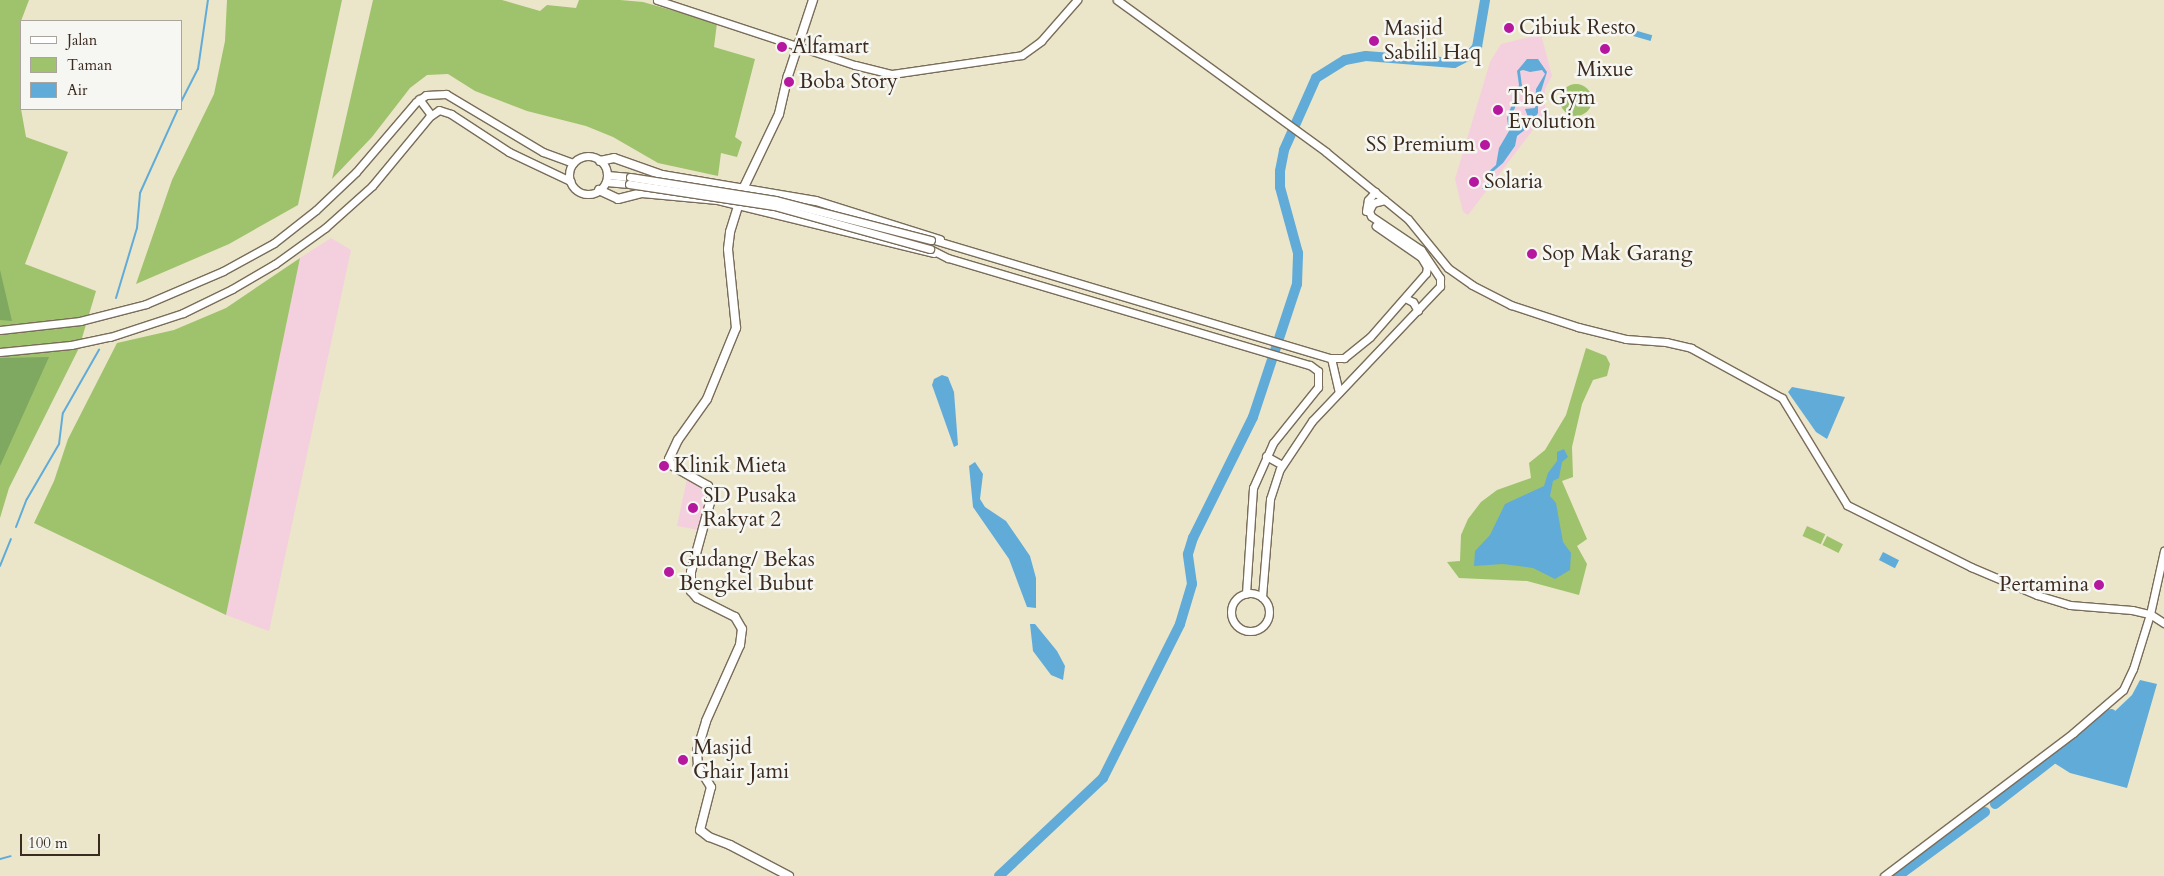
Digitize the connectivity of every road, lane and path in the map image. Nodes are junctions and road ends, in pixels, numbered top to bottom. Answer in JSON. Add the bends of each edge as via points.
{"nodes":[{"id":1,"x":657,"y":0,"type":"edge"},
{"id":2,"x":813,"y":0,"type":"edge"},
{"id":3,"x":1077,"y":0,"type":"edge"},
{"id":4,"x":1117,"y":0,"type":"edge"},
{"id":5,"x":797,"y":46,"type":"junction"},
{"id":6,"x":420,"y":99,"type":"junction"},
{"id":7,"x":431,"y":115,"type":"junction"},
{"id":8,"x":600,"y":161,"type":"junction"},
{"id":9,"x":573,"y":163,"type":"junction"},
{"id":10,"x":606,"y":179,"type":"junction"},
{"id":11,"x":570,"y":181,"type":"junction"},
{"id":12,"x":629,"y":181,"type":"junction"},
{"id":13,"x":744,"y":187,"type":"junction"},
{"id":14,"x":599,"y":190,"type":"junction"},
{"id":15,"x":1375,"y":192,"type":"junction"},
{"id":16,"x":1384,"y":200,"type":"junction"},
{"id":17,"x":737,"y":205,"type":"junction"},
{"id":18,"x":936,"y":240,"type":"junction"},
{"id":19,"x":932,"y":251,"type":"junction"},
{"id":20,"x":1080,"y":282,"type":"junction"},
{"id":21,"x":1089,"y":284,"type":"junction"},
{"id":22,"x":1076,"y":295,"type":"junction"},
{"id":23,"x":1085,"y":298,"type":"junction"},
{"id":24,"x":1405,"y":298,"type":"junction"},
{"id":25,"x":1418,"y":311,"type":"junction"},
{"id":26,"x":0,"y":330,"type":"edge"},
{"id":27,"x":0,"y":352,"type":"edge"},
{"id":28,"x":1331,"y":358,"type":"junction"},
{"id":29,"x":1339,"y":392,"type":"junction"},
{"id":30,"x":1266,"y":456,"type":"junction"},
{"id":31,"x":1282,"y":465,"type":"junction"},
{"id":32,"x":2164,"y":552,"type":"edge"},
{"id":33,"x":1246,"y":594,"type":"junction"},
{"id":34,"x":1262,"y":596,"type":"junction"},
{"id":35,"x":2150,"y":614,"type":"junction"},
{"id":36,"x":2164,"y":622,"type":"edge"},
{"id":37,"x":789,"y":876,"type":"edge"},
{"id":38,"x":1884,"y":876,"type":"edge"}],
"edges":[{"from":1,"to":5,"type":"street"},
{"from":2,"to":5,"type":"main road"},
{"from":3,"to":5,"type":"street","via":[[1032,51],[1006,58],[885,73]]},
{"from":4,"to":15,"type":"street","via":[[1300,132]]},
{"from":5,"to":13,"type":"main road","via":[[779,114]]},
{"from":6,"to":7,"type":"street"},
{"from":6,"to":9,"type":"street","via":[[434,93],[446,94],[543,152]]},
{"from":6,"to":26,"type":"street","via":[[356,172],[316,210],[274,243],[180,290],[115,313]]},
{"from":7,"to":11,"type":"street","via":[[439,110],[451,114],[509,152]]},
{"from":7,"to":27,"type":"street","via":[[372,186],[325,228],[275,264],[183,313],[110,337]]},
{"from":8,"to":9,"type":"street","via":[[590,156]]},
{"from":8,"to":10,"type":"street"},
{"from":8,"to":13,"type":"main road","via":[[614,158],[662,175]]},
{"from":9,"to":11,"type":"street"},
{"from":10,"to":12,"type":"street"},
{"from":10,"to":14,"type":"street"},
{"from":11,"to":14,"type":"street","via":[[583,193]]},
{"from":12,"to":18,"type":"street","bridge":true,"via":[[785,202]]},
{"from":12,"to":19,"type":"street","bridge":true,"via":[[774,206]]},
{"from":13,"to":17,"type":"main road"},
{"from":13,"to":18,"type":"main road","via":[[841,208]]},
{"from":14,"to":17,"type":"main road","via":[[618,199],[642,193],[718,200]]},
{"from":15,"to":16,"type":"street"},
{"from":15,"to":24,"type":"street","via":[[1368,200],[1367,216],[1376,227],[1421,257],[1427,267]]},
{"from":16,"to":25,"type":"street","via":[[1373,203],[1371,216],[1421,250],[1440,278],[1437,290]]},
{"from":16,"to":35,"type":"street","via":[[1408,220],[1456,275],[1494,297],[1578,328],[1626,339],[1679,344],[1777,395],[1789,407],[1847,505],[1971,567],[2037,595],[2070,605]]},
{"from":17,"to":19,"type":"main road"},
{"from":17,"to":37,"type":"main road","via":[[728,249],[736,328],[707,400],[678,440],[668,462],[708,486],[712,495],[690,580],[691,591],[697,598],[735,617],[742,629],[740,645],[706,721],[697,751],[698,766],[711,787],[700,830],[708,838],[730,845]]},
{"from":18,"to":20,"type":"street"},
{"from":19,"to":22,"type":"street"},
{"from":20,"to":21,"type":"street"},
{"from":20,"to":22,"type":"street"},
{"from":21,"to":23,"type":"street"},
{"from":21,"to":28,"type":"street"},
{"from":22,"to":23,"type":"street"},
{"from":23,"to":30,"type":"street","via":[[1301,363],[1318,371],[1318,387]]},
{"from":24,"to":25,"type":"street","via":[[1413,302]]},
{"from":24,"to":28,"type":"street","via":[[1355,351],[1344,358]]},
{"from":25,"to":29,"type":"street"},
{"from":28,"to":29,"type":"street"},
{"from":29,"to":31,"type":"street","via":[[1298,439]]},
{"from":30,"to":31,"type":"street"},
{"from":30,"to":33,"type":"street","via":[[1253,488]]},
{"from":31,"to":34,"type":"street","via":[[1270,500]]},
{"from":32,"to":35,"type":"street"},
{"from":33,"to":34,"type":"street"},
{"from":33,"to":34,"type":"street","via":[[1232,603],[1230,612],[1236,624],[1250,630],[1263,627],[1269,620],[1267,603]]},
{"from":35,"to":36,"type":"street"},
{"from":35,"to":38,"type":"street","via":[[2133,669],[2117,698]]}]}
